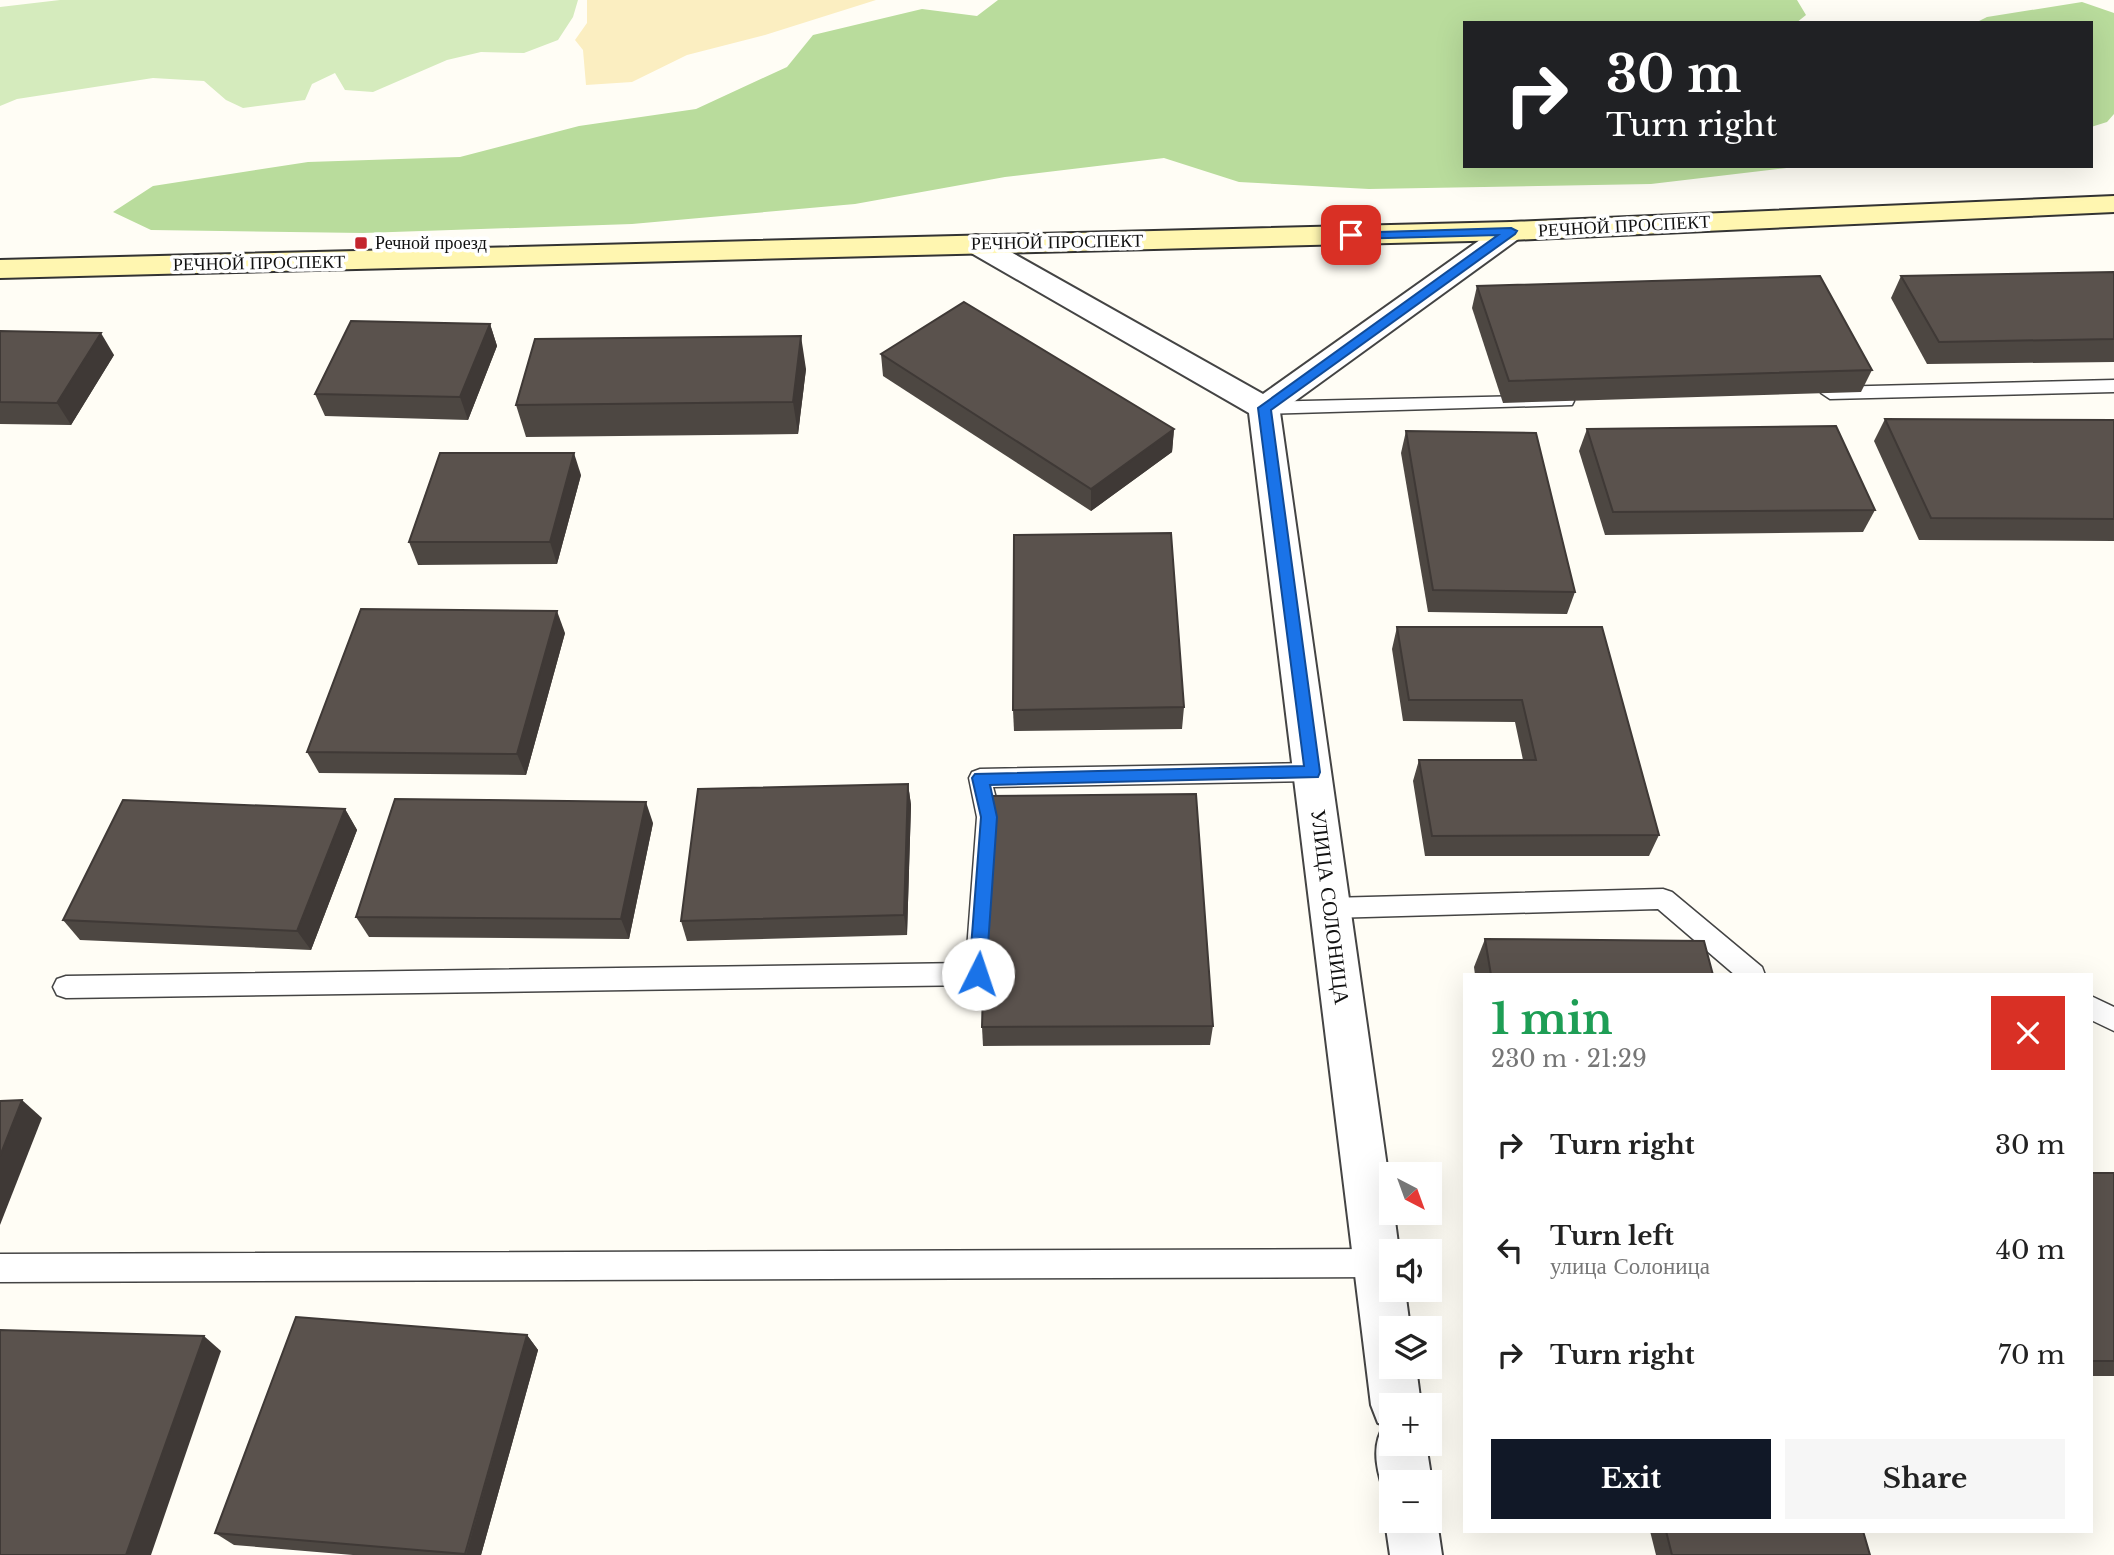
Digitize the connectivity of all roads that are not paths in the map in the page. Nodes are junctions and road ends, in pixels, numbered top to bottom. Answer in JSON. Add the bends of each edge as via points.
{"nodes":[{"id":1,"x":2114,"y":204,"type":"edge"},
{"id":2,"x":1511,"y":231,"type":"junction"},
{"id":3,"x":976,"y":244,"type":"junction"},
{"id":4,"x":0,"y":269,"type":"edge"},
{"id":5,"x":2114,"y":386,"type":"edge"},
{"id":6,"x":1806,"y":394,"type":"edge"},
{"id":7,"x":1586,"y":401,"type":"edge"},
{"id":8,"x":1264,"y":408,"type":"junction"},
{"id":9,"x":1312,"y":772,"type":"junction"},
{"id":10,"x":1330,"y":908,"type":"junction"},
{"id":11,"x":1751,"y":973,"type":"edge"},
{"id":12,"x":66,"y":987,"type":"dead end"},
{"id":13,"x":2093,"y":1008,"type":"edge"},
{"id":14,"x":2114,"y":1020,"type":"edge"},
{"id":15,"x":1377,"y":1263,"type":"junction"},
{"id":16,"x":0,"y":1268,"type":"edge"},
{"id":17,"x":1394,"y":1393,"type":"edge"},
{"id":18,"x":1413,"y":1533,"type":"edge"},
{"id":19,"x":1416,"y":1555,"type":"edge"}],
"edges":[{"from":1,"to":2,"type":"street","name":"РЕЧНОЙ ПРОСПЕКТ"},
{"from":2,"to":3,"type":"street","name":"РЕЧНОЙ ПРОСПЕКТ"},
{"from":2,"to":8,"type":"street"},
{"from":3,"to":4,"type":"street","name":"РЕЧНОЙ ПРОСПЕКТ"},
{"from":3,"to":8,"type":"street"},
{"from":5,"to":6,"type":"lane"},
{"from":7,"to":8,"type":"lane"},
{"from":8,"to":9,"type":"street","name":"УЛИЦА СОЛОНИЦА"},
{"from":9,"to":10,"type":"street","name":"УЛИЦА СОЛОНИЦА"},
{"from":9,"to":12,"type":"lane","via":[[980,778],[989,817],[978,974]]},
{"from":10,"to":11,"type":"lane","via":[[1662,899]]},
{"from":10,"to":15,"type":"street","name":"УЛИЦА СОЛОНИЦА"},
{"from":13,"to":14,"type":"lane"},
{"from":15,"to":16,"type":"lane"},
{"from":15,"to":17,"type":"street","name":"УЛИЦА СОЛОНИЦА"},
{"from":18,"to":19,"type":"street"}]}
